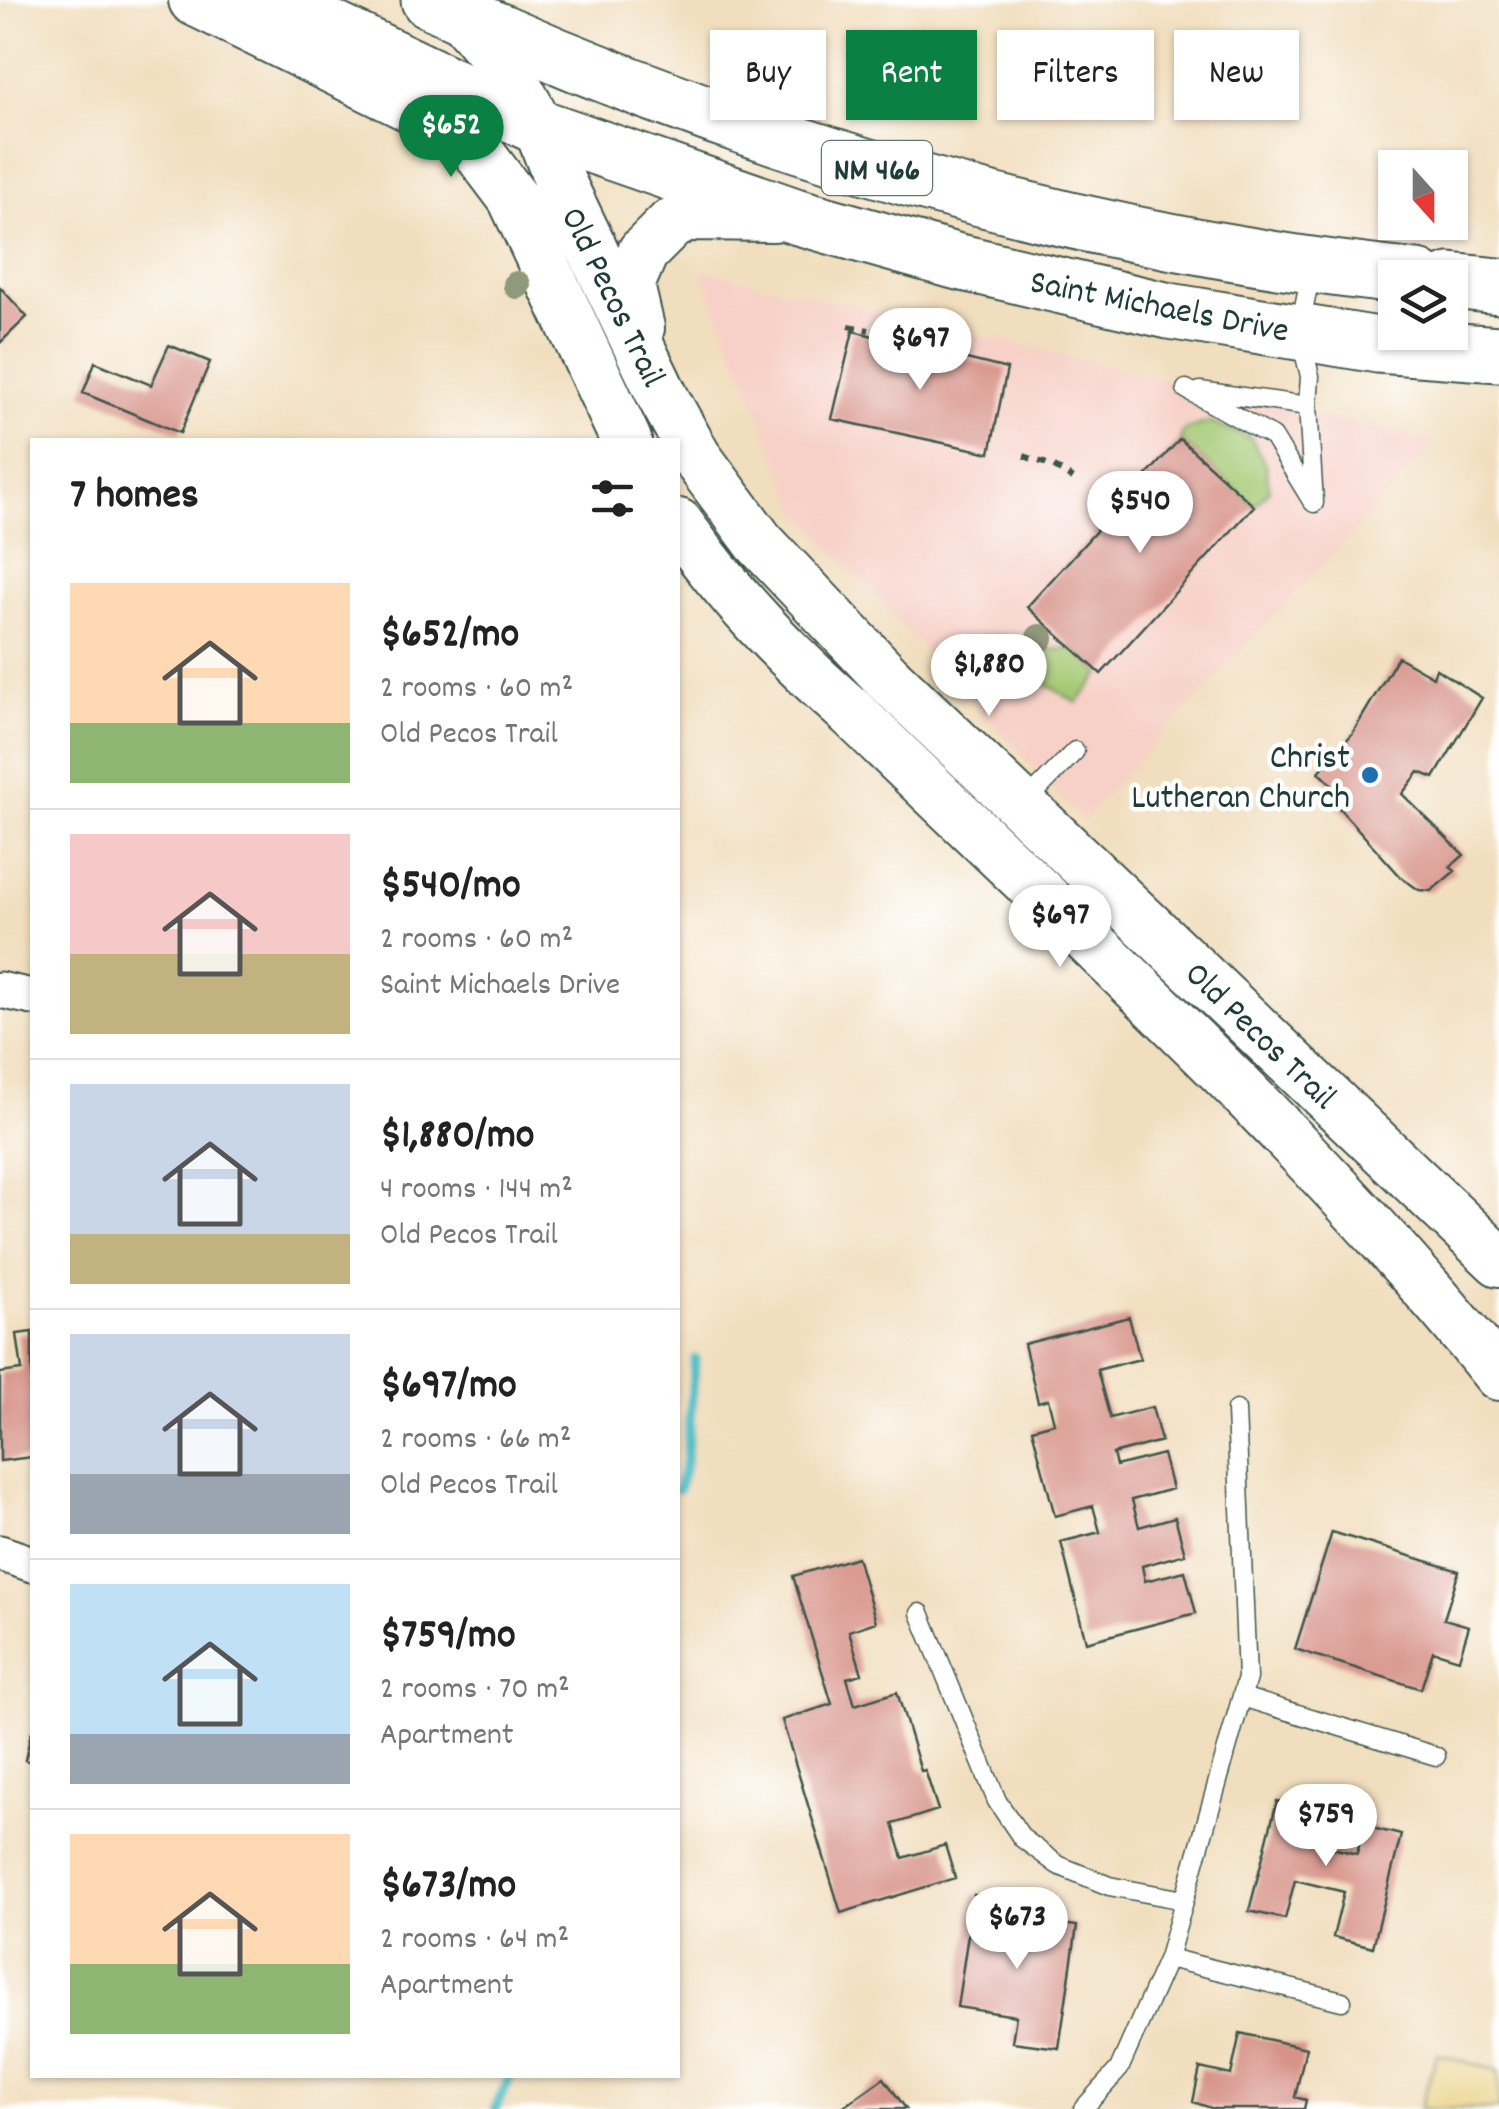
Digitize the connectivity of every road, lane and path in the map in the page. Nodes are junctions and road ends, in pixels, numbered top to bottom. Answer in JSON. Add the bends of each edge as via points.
{"nodes":[{"id":1,"x":194,"y":0,"type":"edge"},
{"id":2,"x":271,"y":0,"type":"edge"},
{"id":3,"x":444,"y":7,"type":"edge"},
{"id":4,"x":539,"y":127,"type":"junction"},
{"id":5,"x":795,"y":216,"type":"junction"},
{"id":6,"x":1312,"y":267,"type":"junction"},
{"id":7,"x":1378,"y":274,"type":"edge"},
{"id":8,"x":1468,"y":283,"type":"edge"},
{"id":9,"x":1499,"y":286,"type":"edge"},
{"id":10,"x":849,"y":326,"type":"dead end"},
{"id":11,"x":868,"y":330,"type":"dead end"},
{"id":12,"x":1299,"y":332,"type":"junction"},
{"id":13,"x":1499,"y":354,"type":"edge"},
{"id":14,"x":664,"y":399,"type":"junction"},
{"id":15,"x":1308,"y":406,"type":"junction"},
{"id":16,"x":625,"y":438,"type":"edge"},
{"id":17,"x":1024,"y":456,"type":"dead end"},
{"id":18,"x":1073,"y":480,"type":"dead end"},
{"id":19,"x":680,"y":527,"type":"edge"},
{"id":20,"x":1076,"y":751,"type":"dead end"},
{"id":21,"x":1023,"y":806,"type":"junction"},
{"id":22,"x":0,"y":990,"type":"edge"},
{"id":23,"x":30,"y":997,"type":"edge"},
{"id":24,"x":1499,"y":1261,"type":"edge"},
{"id":25,"x":1499,"y":1376,"type":"edge"},
{"id":26,"x":1236,"y":1410,"type":"dead end"},
{"id":27,"x":0,"y":1553,"type":"edge"},
{"id":28,"x":30,"y":1563,"type":"edge"},
{"id":29,"x":920,"y":1613,"type":"dead end"},
{"id":30,"x":1242,"y":1697,"type":"junction"},
{"id":31,"x":1436,"y":1756,"type":"dead end"},
{"id":32,"x":1184,"y":1900,"type":"junction"},
{"id":33,"x":1168,"y":1958,"type":"junction"},
{"id":34,"x":1342,"y":2001,"type":"dead end"},
{"id":35,"x":1083,"y":2109,"type":"edge"}],
"edges":[{"from":1,"to":16,"type":"main road","name":"Old Pecos Trail","via":[[470,141],[513,198]]},
{"from":2,"to":4,"type":"main road","name":"Saint Michaels Drive","number":"NM 466"},
{"from":3,"to":4,"type":"main road","name":"Old Pecos Trail","via":[[509,74]]},
{"from":3,"to":6,"type":"main road","name":"Saint Michaels Drive","number":"NM 466","via":[[659,98],[928,184],[1116,230]]},
{"from":4,"to":5,"type":"main road","name":"Saint Michaels Drive","number":"NM 466"},
{"from":4,"to":14,"type":"main road","name":"Old Pecos Trail"},
{"from":5,"to":12,"type":"main road","name":"Saint Michaels Drive","number":"NM 466","via":[[954,262]]},
{"from":5,"to":14,"type":"main road","via":[[694,215],[672,223],[643,252],[630,298]]},
{"from":6,"to":7,"type":"main road","name":"Saint Michaels Drive","number":"NM 466"},
{"from":6,"to":12,"type":"lane"},
{"from":8,"to":9,"type":"main road"},
{"from":10,"to":11,"type":"path"},
{"from":12,"to":13,"type":"main road","name":"Saint Michaels Drive","number":"NM 466","via":[[1378,346]]},
{"from":12,"to":15,"type":"lane","via":[[1310,376]]},
{"from":14,"to":21,"type":"main road","name":"Old Pecos Trail","via":[[696,457],[759,542]]},
{"from":15,"to":15,"type":"lane","via":[[1186,389],[1272,438],[1314,503]]},
{"from":17,"to":18,"type":"path"},
{"from":19,"to":25,"type":"main road","name":"Old Pecos Trail","via":[[761,628],[1317,1164]]},
{"from":20,"to":21,"type":"lane"},
{"from":21,"to":24,"type":"main road","name":"Old Pecos Trail"},
{"from":22,"to":23,"type":"street"},
{"from":26,"to":30,"type":"lane","via":[[1247,1678]]},
{"from":27,"to":28,"type":"street"},
{"from":29,"to":32,"type":"lane","via":[[997,1802],[1022,1838],[1058,1866],[1109,1886]]},
{"from":30,"to":31,"type":"lane"},
{"from":30,"to":32,"type":"lane"},
{"from":32,"to":33,"type":"lane"},
{"from":33,"to":34,"type":"lane"},
{"from":33,"to":35,"type":"lane","via":[[1119,2068]]}]}
